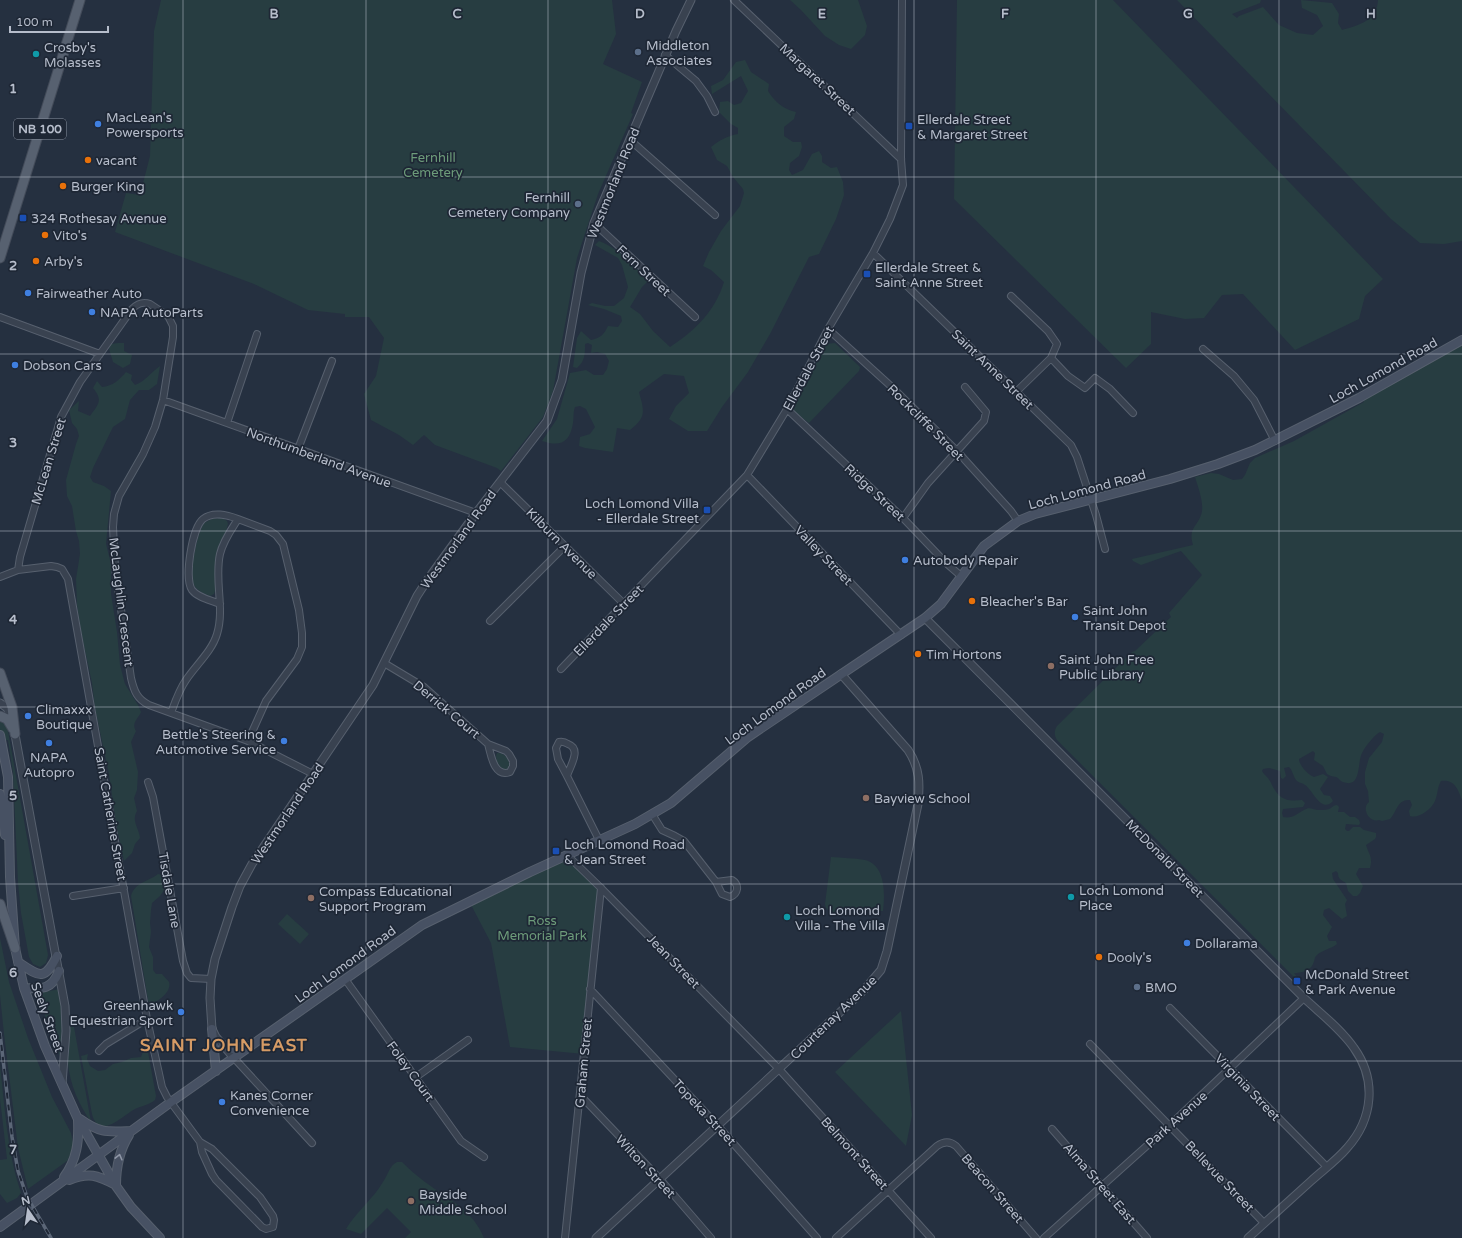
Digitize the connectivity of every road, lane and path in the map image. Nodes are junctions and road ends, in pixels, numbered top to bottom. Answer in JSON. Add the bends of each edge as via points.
{"nodes":[{"id":1,"x":80,"y":0,"type":"edge"},
{"id":2,"x":691,"y":0,"type":"edge"},
{"id":3,"x":734,"y":0,"type":"edge"},
{"id":4,"x":902,"y":0,"type":"edge"},
{"id":5,"x":665,"y":55,"type":"junction"},
{"id":6,"x":715,"y":112,"type":"dead end"},
{"id":7,"x":630,"y":140,"type":"junction"},
{"id":8,"x":902,"y":159,"type":"junction"},
{"id":9,"x":715,"y":215,"type":"dead end"},
{"id":10,"x":594,"y":223,"type":"junction"},
{"id":11,"x":872,"y":253,"type":"junction"},
{"id":12,"x":0,"y":258,"type":"edge"},
{"id":13,"x":1011,"y":296,"type":"dead end"},
{"id":14,"x":0,"y":317,"type":"edge"},
{"id":15,"x":695,"y":317,"type":"dead end"},
{"id":16,"x":120,"y":325,"type":"joint"},
{"id":17,"x":828,"y":329,"type":"junction"},
{"id":18,"x":257,"y":334,"type":"dead end"},
{"id":19,"x":1462,"y":340,"type":"edge"},
{"id":20,"x":1203,"y":349,"type":"dead end"},
{"id":21,"x":100,"y":354,"type":"junction"},
{"id":22,"x":1051,"y":358,"type":"junction"},
{"id":23,"x":332,"y":361,"type":"dead end"},
{"id":24,"x":965,"y":387,"type":"dead end"},
{"id":25,"x":1016,"y":392,"type":"junction"},
{"id":26,"x":163,"y":400,"type":"junction"},
{"id":27,"x":787,"y":409,"type":"junction"},
{"id":28,"x":1133,"y":413,"type":"dead end"},
{"id":29,"x":227,"y":423,"type":"junction"},
{"id":30,"x":1275,"y":442,"type":"junction"},
{"id":31,"x":298,"y":449,"type":"junction"},
{"id":32,"x":956,"y":450,"type":"junction"},
{"id":33,"x":747,"y":475,"type":"junction"},
{"id":34,"x":500,"y":482,"type":"junction"},
{"id":35,"x":1091,"y":500,"type":"junction"},
{"id":36,"x":476,"y":513,"type":"junction"},
{"id":37,"x":903,"y":518,"type":"junction"},
{"id":38,"x":238,"y":519,"type":"junction"},
{"id":39,"x":1018,"y":521,"type":"junction"},
{"id":40,"x":565,"y":546,"type":"junction"},
{"id":41,"x":1105,"y":549,"type":"dead end"},
{"id":42,"x":18,"y":570,"type":"junction"},
{"id":43,"x":961,"y":576,"type":"junction"},
{"id":44,"x":0,"y":577,"type":"edge"},
{"id":45,"x":220,"y":604,"type":"junction"},
{"id":46,"x":624,"y":604,"type":"junction"},
{"id":47,"x":925,"y":618,"type":"junction"},
{"id":48,"x":490,"y":621,"type":"dead end"},
{"id":49,"x":902,"y":635,"type":"junction"},
{"id":50,"x":384,"y":663,"type":"junction"},
{"id":51,"x":561,"y":669,"type":"dead end"},
{"id":52,"x":0,"y":673,"type":"edge"},
{"id":53,"x":841,"y":674,"type":"junction"},
{"id":54,"x":0,"y":703,"type":"edge"},
{"id":55,"x":171,"y":713,"type":"junction"},
{"id":56,"x":0,"y":716,"type":"edge"},
{"id":57,"x":15,"y":734,"type":"junction"},
{"id":58,"x":1,"y":738,"type":"edge"},
{"id":59,"x":248,"y":741,"type":"junction"},
{"id":60,"x":488,"y":744,"type":"junction"},
{"id":61,"x":313,"y":774,"type":"junction"},
{"id":62,"x":567,"y":776,"type":"junction"},
{"id":63,"x":148,"y":782,"type":"dead end"},
{"id":64,"x":0,"y":794,"type":"edge"},
{"id":65,"x":652,"y":814,"type":"junction"},
{"id":66,"x":599,"y":840,"type":"junction"},
{"id":67,"x":567,"y":855,"type":"junction"},
{"id":68,"x":10,"y":877,"type":"junction"},
{"id":69,"x":716,"y":882,"type":"dead end"},
{"id":70,"x":124,"y":888,"type":"junction"},
{"id":71,"x":602,"y":888,"type":"junction"},
{"id":72,"x":73,"y":896,"type":"dead end"},
{"id":73,"x":0,"y":904,"type":"edge"},
{"id":74,"x":15,"y":948,"type":"junction"},
{"id":75,"x":57,"y":956,"type":"junction"},
{"id":76,"x":18,"y":962,"type":"junction"},
{"id":77,"x":59,"y":971,"type":"junction"},
{"id":78,"x":211,"y":979,"type":"junction"},
{"id":79,"x":345,"y":979,"type":"junction"},
{"id":80,"x":24,"y":988,"type":"junction"},
{"id":81,"x":590,"y":988,"type":"junction"},
{"id":82,"x":1304,"y":998,"type":"junction"},
{"id":83,"x":1170,"y":1008,"type":"dead end"},
{"id":84,"x":147,"y":1018,"type":"junction"},
{"id":85,"x":212,"y":1029,"type":"junction"},
{"id":86,"x":468,"y":1040,"type":"dead end"},
{"id":87,"x":254,"y":1044,"type":"junction"},
{"id":88,"x":1090,"y":1044,"type":"dead end"},
{"id":89,"x":223,"y":1045,"type":"junction"},
{"id":90,"x":99,"y":1051,"type":"dead end"},
{"id":91,"x":234,"y":1058,"type":"junction"},
{"id":92,"x":779,"y":1069,"type":"junction"},
{"id":93,"x":1230,"y":1069,"type":"junction"},
{"id":94,"x":216,"y":1071,"type":"junction"},
{"id":95,"x":416,"y":1077,"type":"junction"},
{"id":96,"x":62,"y":1086,"type":"junction"},
{"id":97,"x":580,"y":1095,"type":"junction"},
{"id":98,"x":171,"y":1102,"type":"junction"},
{"id":99,"x":77,"y":1117,"type":"junction"},
{"id":100,"x":717,"y":1125,"type":"junction"},
{"id":101,"x":1170,"y":1125,"type":"junction"},
{"id":102,"x":1052,"y":1129,"type":"dead end"},
{"id":103,"x":131,"y":1131,"type":"junction"},
{"id":104,"x":200,"y":1142,"type":"junction"},
{"id":105,"x":312,"y":1143,"type":"dead end"},
{"id":106,"x":99,"y":1155,"type":"junction"},
{"id":107,"x":484,"y":1157,"type":"dead end"},
{"id":108,"x":1326,"y":1166,"type":"junction"},
{"id":109,"x":660,"y":1179,"type":"junction"},
{"id":110,"x":58,"y":1184,"type":"junction"},
{"id":111,"x":116,"y":1186,"type":"junction"},
{"id":112,"x":1102,"y":1186,"type":"junction"},
{"id":113,"x":889,"y":1191,"type":"junction"},
{"id":114,"x":1264,"y":1223,"type":"junction"},
{"id":115,"x":0,"y":1227,"type":"edge"},
{"id":116,"x":160,"y":1238,"type":"edge"},
{"id":117,"x":565,"y":1238,"type":"edge"},
{"id":118,"x":598,"y":1238,"type":"edge"},
{"id":119,"x":711,"y":1238,"type":"edge"},
{"id":120,"x":817,"y":1238,"type":"edge"},
{"id":121,"x":836,"y":1238,"type":"edge"},
{"id":122,"x":931,"y":1238,"type":"edge"},
{"id":123,"x":1036,"y":1238,"type":"edge"},
{"id":124,"x":1044,"y":1238,"type":"edge"},
{"id":125,"x":1147,"y":1238,"type":"edge"},
{"id":126,"x":1248,"y":1238,"type":"edge"}],
"edges":[{"from":1,"to":12,"type":"main road","number":"NB 100"},
{"from":2,"to":5,"type":"street","name":"Westmorland Road"},
{"from":3,"to":8,"type":"street","name":"Margaret Street"},
{"from":4,"to":8,"type":"street","name":"Ellerdale Street"},
{"from":5,"to":6,"type":"street","via":[[696,81]]},
{"from":5,"to":7,"type":"street","name":"Westmorland Road"},
{"from":7,"to":9,"type":"street"},
{"from":7,"to":10,"type":"street","name":"Westmorland Road"},
{"from":8,"to":11,"type":"street","name":"Ellerdale Street","via":[[903,185],[890,219]]},
{"from":10,"to":15,"type":"street","name":"Fern Street"},
{"from":10,"to":34,"type":"street","name":"Westmorland Road","via":[[580,273],[562,380],[547,421]]},
{"from":11,"to":17,"type":"street","name":"Ellerdale Street"},
{"from":11,"to":25,"type":"street","name":"Saint Anne Street"},
{"from":13,"to":22,"type":"street","via":[[1048,331],[1057,344]]},
{"from":14,"to":21,"type":"street"},
{"from":16,"to":21,"type":"street","name":"McLean Street"},
{"from":16,"to":26,"type":"street","name":"McLaughlin Crescent","via":[[132,309],[143,302],[165,313],[171,320],[174,337]]},
{"from":17,"to":27,"type":"street","name":"Ellerdale Street"},
{"from":17,"to":32,"type":"street","name":"Rockcliffe Street"},
{"from":18,"to":29,"type":"street"},
{"from":19,"to":30,"type":"main road","name":"Loch Lomond Road"},
{"from":20,"to":30,"type":"street","via":[[1234,376],[1254,400]]},
{"from":21,"to":42,"type":"street","name":"McLean Street","via":[[80,382],[61,416]]},
{"from":22,"to":25,"type":"street"},
{"from":22,"to":28,"type":"street","via":[[1068,376],[1085,388],[1095,378],[1110,389]]},
{"from":23,"to":31,"type":"street"},
{"from":24,"to":32,"type":"street","via":[[986,412],[984,421]]},
{"from":25,"to":35,"type":"street","name":"Saint Anne Street","via":[[1071,445]]},
{"from":26,"to":29,"type":"street","name":"Northumberland Avenue"},
{"from":26,"to":55,"type":"street","name":"McLaughlin Crescent","via":[[149,441],[116,504],[113,536],[116,575],[135,692],[148,705]]},
{"from":27,"to":33,"type":"street","name":"Ellerdale Street"},
{"from":27,"to":37,"type":"street","name":"Ridge Street"},
{"from":29,"to":31,"type":"street","name":"Northumberland Avenue"},
{"from":30,"to":35,"type":"main road","name":"Loch Lomond Road","via":[[1218,464]]},
{"from":31,"to":36,"type":"street","name":"Northumberland Avenue"},
{"from":32,"to":37,"type":"street"},
{"from":32,"to":39,"type":"street","name":"Rockcliffe Street"},
{"from":33,"to":46,"type":"street","name":"Ellerdale Street"},
{"from":33,"to":49,"type":"street","name":"Valley Street"},
{"from":34,"to":36,"type":"street","name":"Westmorland Road"},
{"from":34,"to":40,"type":"street","name":"Kilburn Avenue"},
{"from":35,"to":39,"type":"main road","name":"Loch Lomond Road","via":[[1035,514]]},
{"from":35,"to":41,"type":"street","name":"Saint Anne Street"},
{"from":36,"to":50,"type":"street","name":"Westmorland Road","via":[[417,596]]},
{"from":37,"to":43,"type":"street","name":"Ridge Street"},
{"from":38,"to":45,"type":"street","via":[[220,554]]},
{"from":38,"to":45,"type":"street","via":[[220,514],[210,516],[201,521],[195,533],[188,569],[190,584],[198,595]]},
{"from":38,"to":59,"type":"street","via":[[270,531],[283,544],[302,633],[302,646],[297,659],[266,701]]},
{"from":39,"to":43,"type":"main road","name":"Loch Lomond Road","via":[[984,546]]},
{"from":40,"to":46,"type":"street","name":"Kilburn Avenue"},
{"from":40,"to":48,"type":"street"},
{"from":42,"to":44,"type":"street"},
{"from":42,"to":70,"type":"street","name":"Saint Catherine Street","via":[[57,567],[62,569],[68,579]]},
{"from":43,"to":47,"type":"main road","name":"Loch Lomond Road","via":[[941,604]]},
{"from":45,"to":55,"type":"street","via":[[216,639],[185,682]]},
{"from":46,"to":51,"type":"street","name":"Ellerdale Street"},
{"from":47,"to":49,"type":"main road","name":"Loch Lomond Road"},
{"from":47,"to":82,"type":"street","name":"McDonald Street"},
{"from":49,"to":53,"type":"main road","name":"Loch Lomond Road"},
{"from":50,"to":60,"type":"street","name":"Derrick Court","via":[[424,687]]},
{"from":50,"to":61,"type":"street","name":"Westmorland Road","via":[[371,689]]},
{"from":52,"to":57,"type":"main road","via":[[12,707]]},
{"from":53,"to":65,"type":"main road","name":"Loch Lomond Road","via":[[748,737],[675,800]]},
{"from":53,"to":92,"type":"street","name":"Courtenay Avenue","via":[[913,758],[920,782],[918,804],[881,970],[864,990]]},
{"from":54,"to":57,"type":"street","via":[[11,714]]},
{"from":55,"to":59,"type":"street","name":"McLaughlin Crescent"},
{"from":56,"to":57,"type":"main road","via":[[7,719]]},
{"from":57,"to":75,"type":"street"},
{"from":58,"to":68,"type":"main road","name":"Seely Street","via":[[8,777]]},
{"from":59,"to":61,"type":"street","name":"McLaughlin Crescent"},
{"from":60,"to":60,"type":"street","name":"Derrick Court","via":[[496,768],[501,773],[510,772],[513,761],[509,754]]},
{"from":61,"to":78,"type":"street","name":"Westmorland Road","via":[[240,886],[215,959]]},
{"from":62,"to":62,"type":"street","via":[[558,759],[556,748],[559,742],[573,746],[576,751]]},
{"from":62,"to":66,"type":"street"},
{"from":63,"to":78,"type":"street","name":"Tisdale Lane","via":[[153,797],[182,961],[191,978]]},
{"from":64,"to":68,"type":"main road","name":"Seely Street"},
{"from":65,"to":66,"type":"main road","name":"Loch Lomond Road"},
{"from":65,"to":69,"type":"street","via":[[662,830],[684,842]]},
{"from":66,"to":67,"type":"main road","name":"Loch Lomond Road"},
{"from":67,"to":71,"type":"street","name":"Jean Street"},
{"from":67,"to":79,"type":"main road","name":"Loch Lomond Road","via":[[434,918]]},
{"from":68,"to":74,"type":"main road","name":"Seely Street"},
{"from":70,"to":72,"type":"street"},
{"from":70,"to":84,"type":"street","name":"Saint Catherine Street"},
{"from":71,"to":81,"type":"street","name":"Graham Street"},
{"from":71,"to":92,"type":"street","name":"Jean Street"},
{"from":73,"to":74,"type":"main road"},
{"from":74,"to":76,"type":"main road","name":"Seely Street"},
{"from":75,"to":76,"type":"main road","via":[[50,970],[41,974]]},
{"from":75,"to":77,"type":"street"},
{"from":76,"to":80,"type":"main road","name":"Seely Street"},
{"from":77,"to":80,"type":"main road","via":[[50,985]]},
{"from":77,"to":96,"type":"street","via":[[66,1019]]},
{"from":78,"to":85,"type":"street","name":"Westmorland Road"},
{"from":79,"to":87,"type":"main road","name":"Loch Lomond Road"},
{"from":79,"to":95,"type":"street","name":"Foley Court"},
{"from":80,"to":96,"type":"main road","name":"Seely Street"},
{"from":81,"to":97,"type":"street","name":"Graham Street"},
{"from":81,"to":100,"type":"street","name":"Topeka Street"},
{"from":82,"to":93,"type":"street","name":"Park Avenue"},
{"from":82,"to":108,"type":"street","name":"McDonald Street","via":[[1354,1047],[1369,1085],[1370,1096],[1366,1116],[1359,1134],[1348,1148]]},
{"from":83,"to":93,"type":"street","name":"Virginia Street"},
{"from":84,"to":90,"type":"street"},
{"from":84,"to":98,"type":"street","name":"Saint Catherine Street","via":[[162,1087]]},
{"from":85,"to":89,"type":"street"},
{"from":85,"to":94,"type":"main road"},
{"from":86,"to":95,"type":"street"},
{"from":87,"to":89,"type":"main road","via":[[240,1048]]},
{"from":87,"to":91,"type":"main road","name":"Loch Lomond Road"},
{"from":88,"to":101,"type":"street","name":"Bellevue Street"},
{"from":89,"to":91,"type":"street"},
{"from":91,"to":94,"type":"main road","name":"Loch Lomond Road"},
{"from":91,"to":105,"type":"street"},
{"from":92,"to":100,"type":"street","name":"Courtenay Avenue"},
{"from":92,"to":113,"type":"street","name":"Belmont Street"},
{"from":93,"to":101,"type":"street","name":"Park Avenue"},
{"from":93,"to":108,"type":"street","name":"Virginia Street"},
{"from":94,"to":98,"type":"main road","name":"Loch Lomond Road"},
{"from":95,"to":107,"type":"street","name":"Foley Court","via":[[461,1141]]},
{"from":96,"to":99,"type":"main road","name":"Seely Street"},
{"from":97,"to":109,"type":"street","name":"Wilton Street"},
{"from":97,"to":117,"type":"street","name":"Graham Street"},
{"from":98,"to":103,"type":"main road","name":"Loch Lomond Road"},
{"from":98,"to":104,"type":"street","name":"Saint Catherine Street"},
{"from":99,"to":103,"type":"main road","via":[[102,1131]]},
{"from":99,"to":106,"type":"main road","name":"Seely Street"},
{"from":99,"to":110,"type":"main road","via":[[76,1156]]},
{"from":100,"to":109,"type":"street","name":"Courtenay Avenue"},
{"from":100,"to":120,"type":"street","name":"Topeka Street"},
{"from":101,"to":112,"type":"street","name":"Park Avenue"},
{"from":101,"to":114,"type":"street","name":"Bellevue Street"},
{"from":102,"to":112,"type":"street","name":"Alma Street East"},
{"from":103,"to":106,"type":"main road","name":"Loch Lomond Road"},
{"from":111,"to":103,"type":"main road","one_way":true,"via":[[120,1152]]},
{"from":104,"to":104,"type":"street","via":[[212,1174],[221,1186],[262,1227],[273,1227],[273,1216],[264,1203],[212,1149]]},
{"from":106,"to":110,"type":"main road","name":"Loch Lomond Road"},
{"from":106,"to":111,"type":"main road","name":"Seely Street"},
{"from":108,"to":114,"type":"street","name":"McDonald Street"},
{"from":109,"to":118,"type":"street","name":"Courtenay Avenue"},
{"from":109,"to":119,"type":"street","name":"Wilton Street"},
{"from":110,"to":111,"type":"main road","via":[[87,1175],[101,1177]]},
{"from":110,"to":115,"type":"main road"},
{"from":111,"to":116,"type":"main road","name":"Seely Street","via":[[131,1208]]},
{"from":112,"to":124,"type":"street","name":"Park Avenue"},
{"from":112,"to":125,"type":"street","name":"Alma Street East"},
{"from":113,"to":121,"type":"street"},
{"from":113,"to":122,"type":"street","name":"Belmont Street"},
{"from":113,"to":123,"type":"street","name":"Beacon Street","via":[[937,1146],[946,1142],[952,1143]]},
{"from":114,"to":126,"type":"street","name":"McDonald Street"}]}
